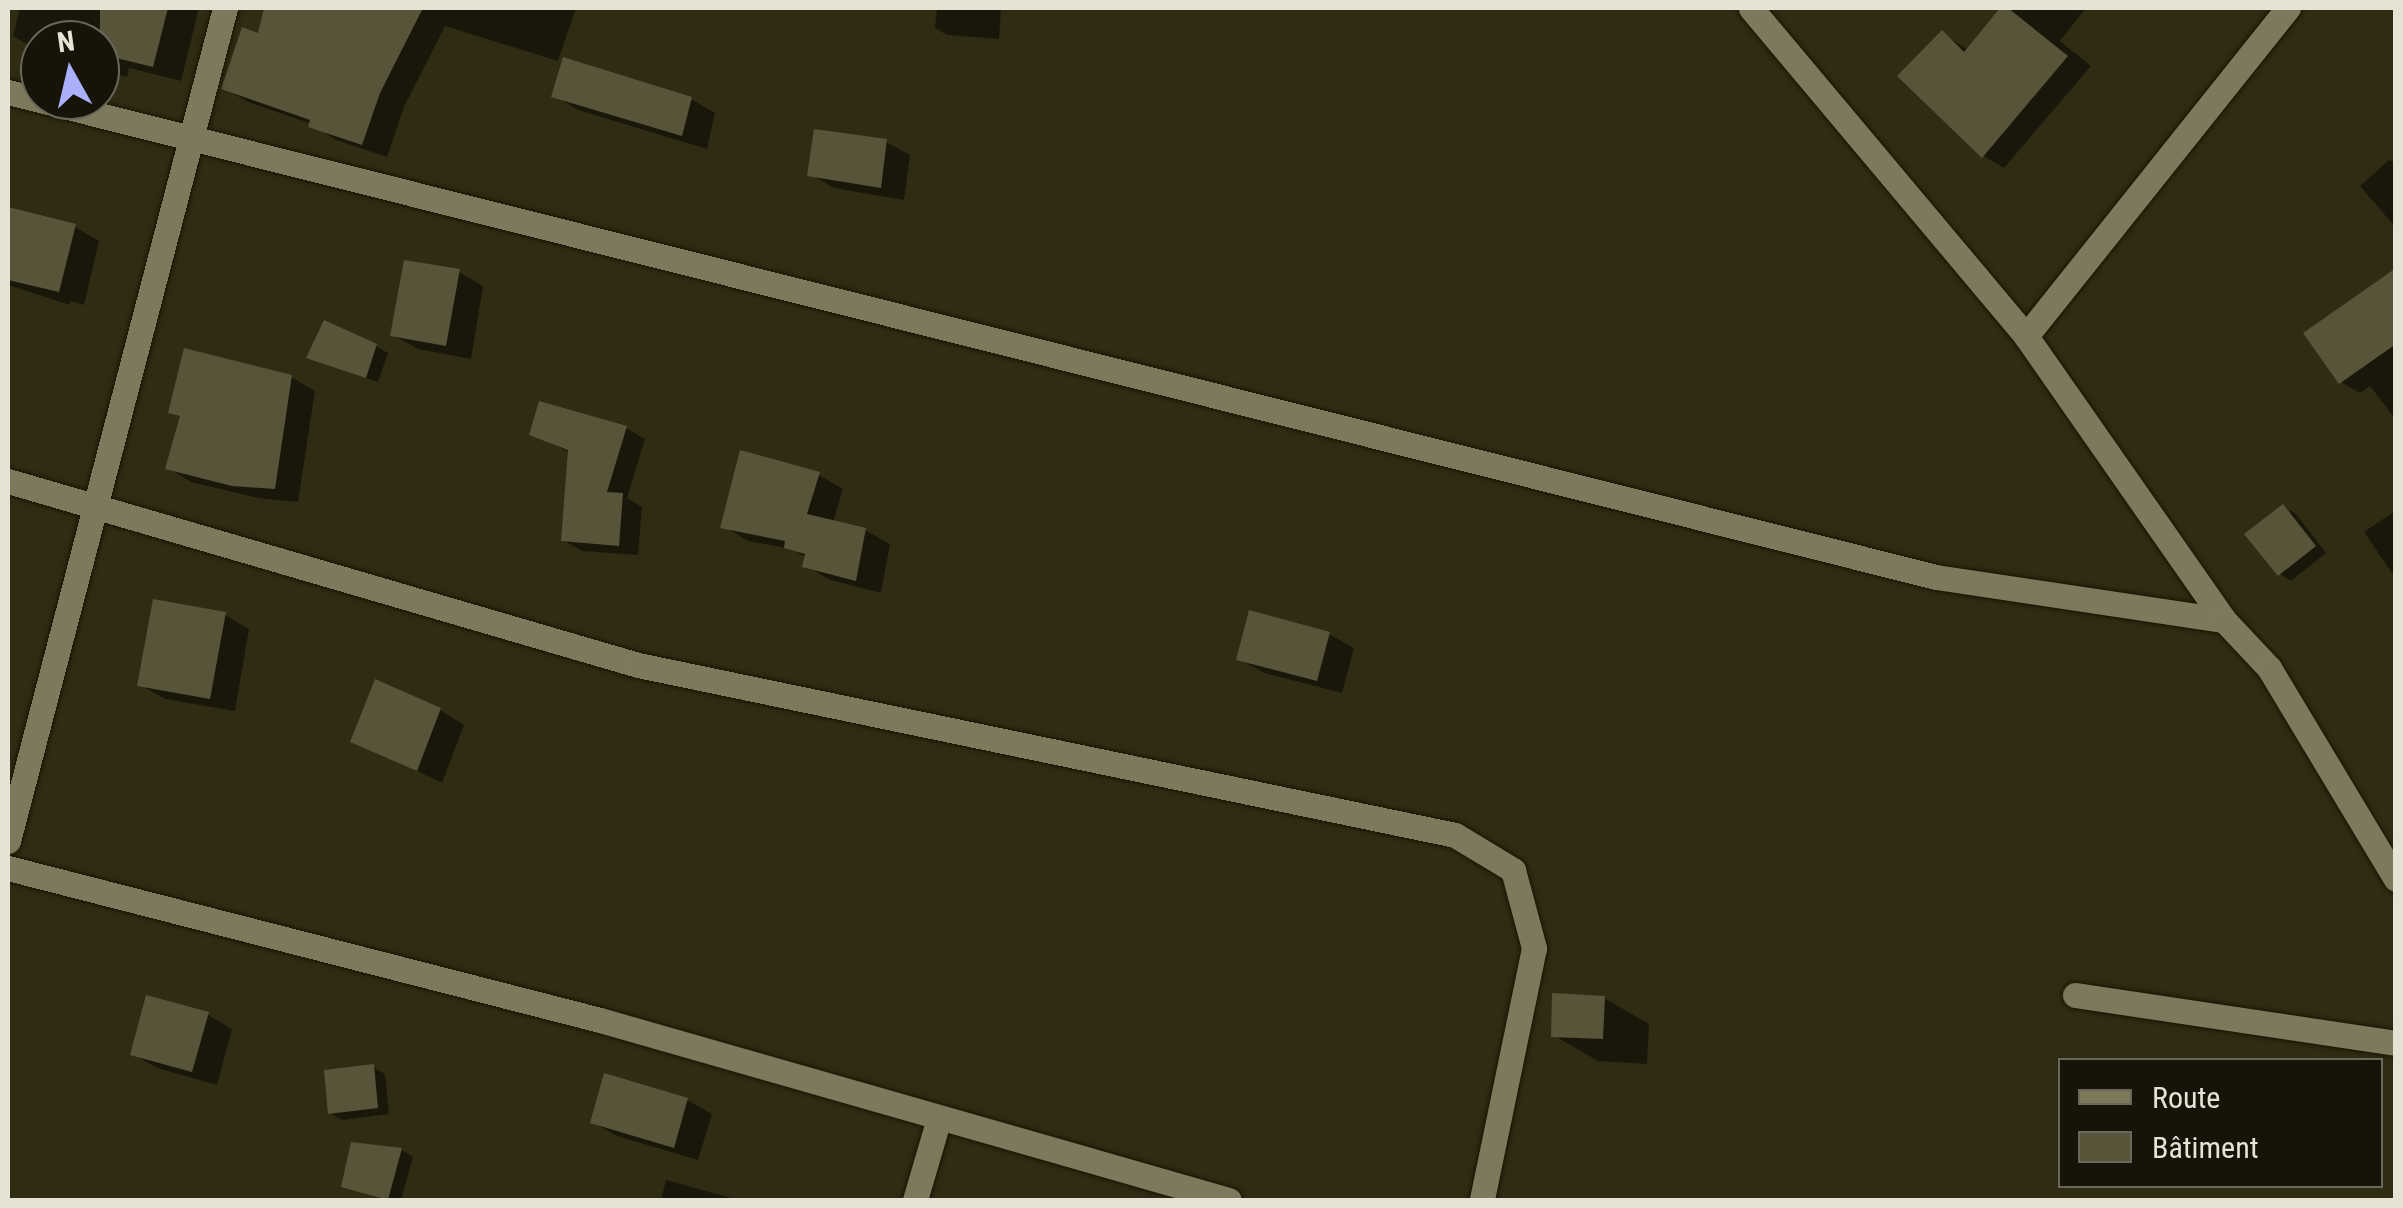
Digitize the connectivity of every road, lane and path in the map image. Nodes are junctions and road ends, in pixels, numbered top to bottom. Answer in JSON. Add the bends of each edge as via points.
{"nodes":[{"id":1,"x":225,"y":8,"type":"edge"},
{"id":2,"x":1751,"y":8,"type":"edge"},
{"id":3,"x":2288,"y":8,"type":"edge"},
{"id":4,"x":8,"y":92,"type":"edge"},
{"id":5,"x":188,"y":138,"type":"junction"},
{"id":6,"x":2026,"y":336,"type":"junction"},
{"id":7,"x":8,"y":481,"type":"edge"},
{"id":8,"x":97,"y":505,"type":"junction"},
{"id":9,"x":2224,"y":620,"type":"junction"},
{"id":10,"x":8,"y":841,"type":"edge"},
{"id":11,"x":8,"y":868,"type":"edge"},
{"id":12,"x":2396,"y":879,"type":"edge"},
{"id":13,"x":2075,"y":996,"type":"dead end"},
{"id":14,"x":2396,"y":1043,"type":"edge"},
{"id":15,"x":939,"y":1118,"type":"junction"},
{"id":16,"x":915,"y":1200,"type":"edge"},
{"id":17,"x":1229,"y":1200,"type":"edge"},
{"id":18,"x":1482,"y":1200,"type":"edge"}],
"edges":[{"from":1,"to":5,"type":"street"},
{"from":2,"to":6,"type":"street"},
{"from":3,"to":6,"type":"street"},
{"from":4,"to":5,"type":"street"},
{"from":5,"to":8,"type":"street"},
{"from":5,"to":9,"type":"street","via":[[1936,577]]},
{"from":6,"to":9,"type":"street"},
{"from":7,"to":8,"type":"street"},
{"from":8,"to":10,"type":"street"},
{"from":8,"to":18,"type":"street","via":[[638,666],[1455,835],[1513,870],[1534,948]]},
{"from":9,"to":12,"type":"street","via":[[2269,668]]},
{"from":11,"to":15,"type":"street","via":[[600,1020]]},
{"from":13,"to":14,"type":"street"},
{"from":15,"to":16,"type":"street"},
{"from":15,"to":17,"type":"street"}]}
